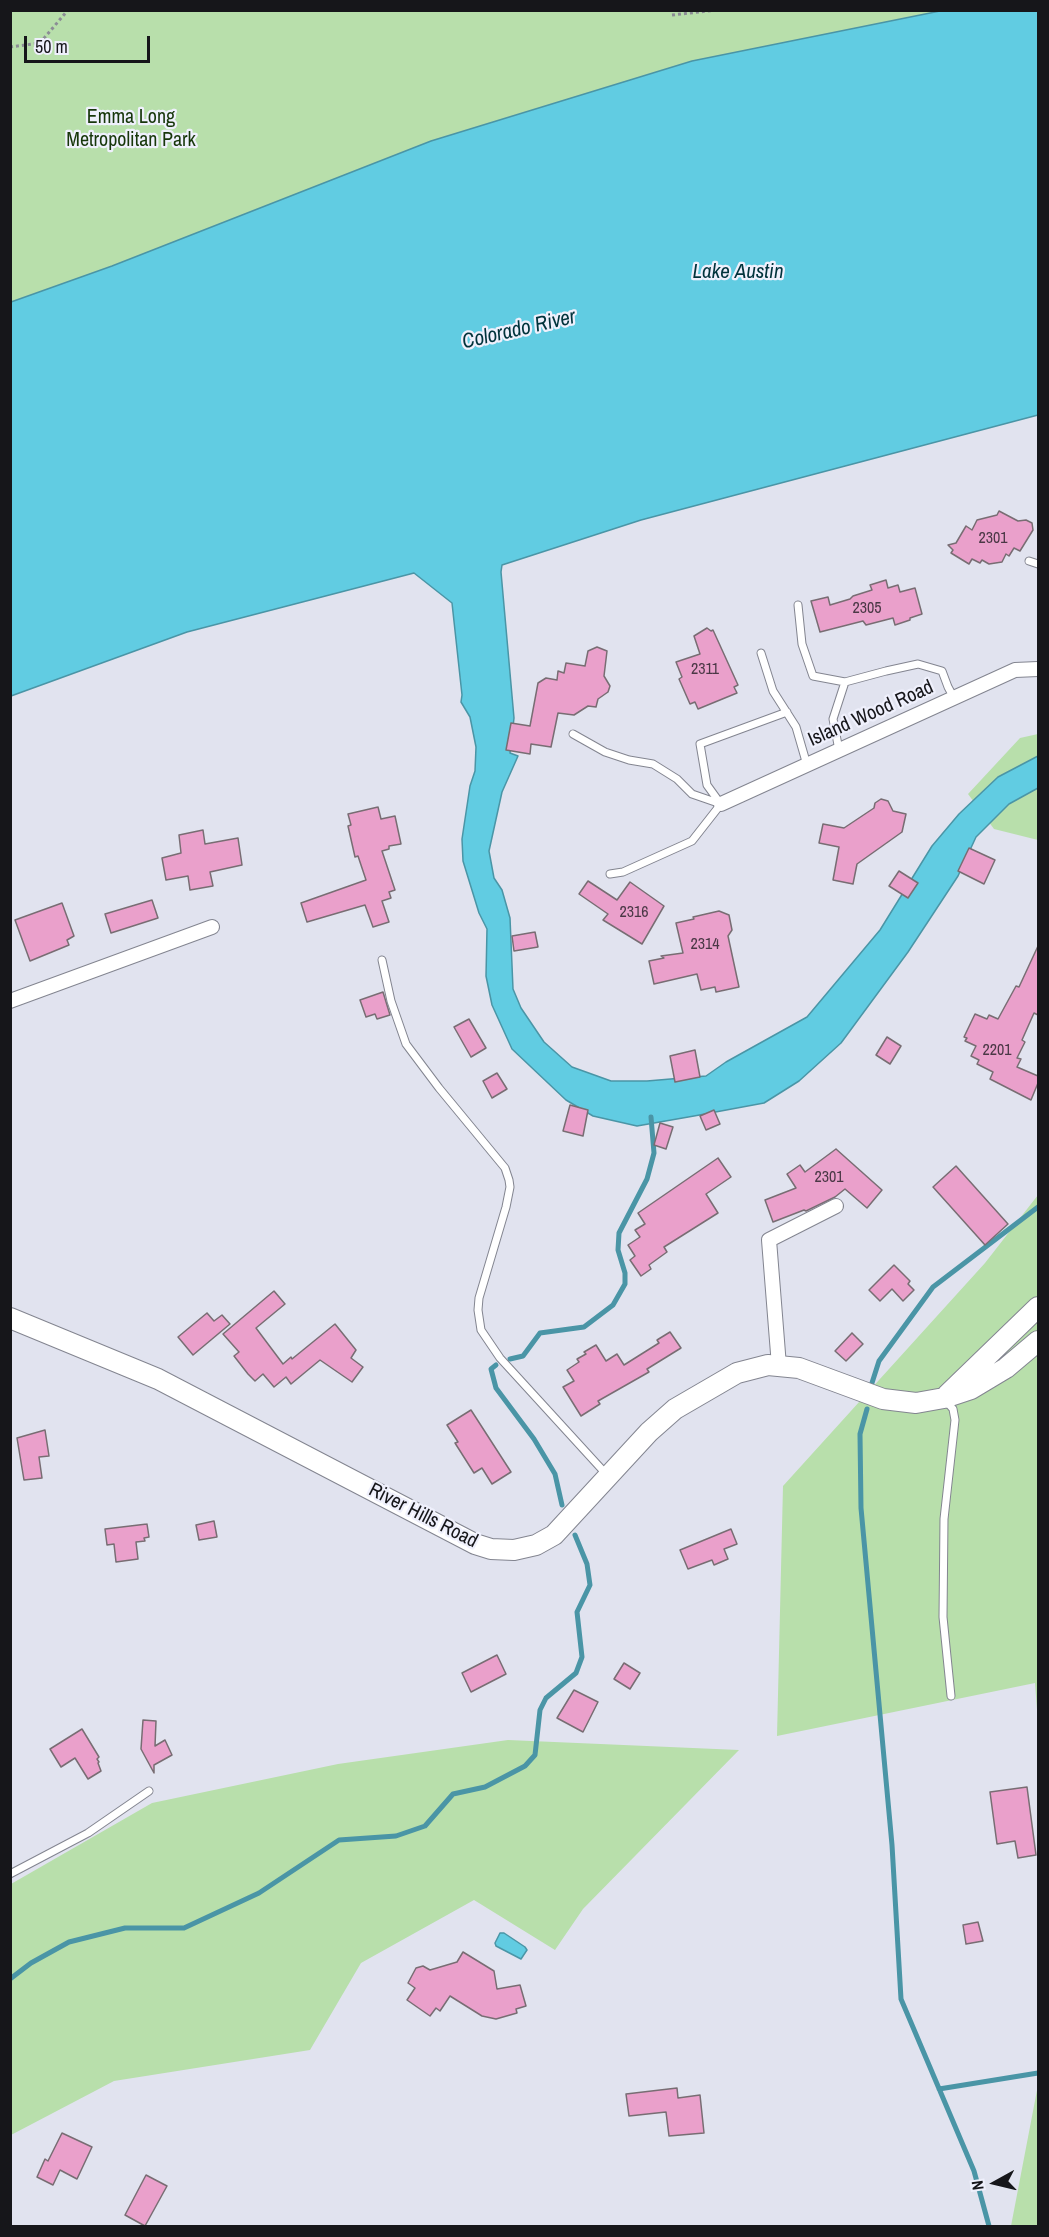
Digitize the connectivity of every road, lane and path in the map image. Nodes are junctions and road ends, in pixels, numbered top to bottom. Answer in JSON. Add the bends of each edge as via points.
{"nodes":[{"id":1,"x":68,"y":10,"type":"edge"},
{"id":2,"x":717,"y":10,"type":"edge"},
{"id":3,"x":672,"y":15,"type":"dead end"},
{"id":4,"x":10,"y":47,"type":"edge"},
{"id":5,"x":1029,"y":561,"type":"dead end"},
{"id":6,"x":1038,"y":564,"type":"edge"},
{"id":7,"x":798,"y":605,"type":"dead end"},
{"id":8,"x":761,"y":653,"type":"dead end"},
{"id":9,"x":1038,"y":669,"type":"edge"},
{"id":10,"x":845,"y":682,"type":"junction"},
{"id":11,"x":954,"y":698,"type":"junction"},
{"id":12,"x":786,"y":712,"type":"junction"},
{"id":13,"x":573,"y":734,"type":"dead end"},
{"id":14,"x":838,"y":750,"type":"junction"},
{"id":15,"x":807,"y":765,"type":"junction"},
{"id":16,"x":721,"y":804,"type":"junction"},
{"id":17,"x":610,"y":874,"type":"dead end"},
{"id":18,"x":212,"y":927,"type":"dead end"},
{"id":19,"x":382,"y":960,"type":"dead end"},
{"id":20,"x":10,"y":1001,"type":"edge"},
{"id":21,"x":836,"y":1206,"type":"dead end"},
{"id":22,"x":1038,"y":1307,"type":"edge"},
{"id":23,"x":10,"y":1317,"type":"edge"},
{"id":24,"x":1038,"y":1341,"type":"edge"},
{"id":25,"x":779,"y":1366,"type":"junction"},
{"id":26,"x":944,"y":1398,"type":"junction"},
{"id":27,"x":608,"y":1476,"type":"junction"},
{"id":28,"x":951,"y":1696,"type":"dead end"},
{"id":29,"x":149,"y":1791,"type":"dead end"},
{"id":30,"x":10,"y":1874,"type":"edge"}],
"edges":[{"from":1,"to":4,"type":"path","via":[[40,43]]},
{"from":2,"to":3,"type":"path"},
{"from":5,"to":6,"type":"lane"},
{"from":7,"to":10,"type":"lane","via":[[802,645],[813,676]]},
{"from":8,"to":12,"type":"lane","via":[[773,691]]},
{"from":9,"to":11,"type":"street","name":"Island Wood Road","via":[[1016,670]]},
{"from":10,"to":11,"type":"lane","via":[[918,664],[942,670]]},
{"from":10,"to":14,"type":"lane","via":[[833,719]]},
{"from":11,"to":14,"type":"street","name":"Island Wood Road"},
{"from":12,"to":15,"type":"lane","via":[[796,727]]},
{"from":12,"to":16,"type":"lane","via":[[700,744],[707,785]]},
{"from":13,"to":16,"type":"lane","via":[[605,752],[653,764],[692,794]]},
{"from":14,"to":15,"type":"street","name":"Island Wood Road"},
{"from":15,"to":16,"type":"street","name":"Island Wood Road"},
{"from":16,"to":17,"type":"lane","via":[[692,841]]},
{"from":18,"to":20,"type":"street"},
{"from":19,"to":27,"type":"lane","via":[[406,1044],[505,1168],[509,1180],[506,1207],[479,1298],[482,1330],[500,1358]]},
{"from":21,"to":25,"type":"street","via":[[769,1240]]},
{"from":22,"to":26,"type":"street"},
{"from":23,"to":27,"type":"street","name":"River Hills Road","via":[[158,1379],[474,1544],[491,1549],[514,1550],[536,1545],[554,1535]]},
{"from":24,"to":26,"type":"street","name":"River Hills Road","via":[[1006,1368],[971,1389]]},
{"from":25,"to":26,"type":"street","name":"River Hills Road","via":[[799,1368],[883,1399],[915,1403]]},
{"from":25,"to":27,"type":"street","name":"River Hills Road","via":[[737,1373],[675,1409]]},
{"from":26,"to":28,"type":"lane","via":[[955,1420],[944,1519],[943,1617]]},
{"from":29,"to":30,"type":"lane","via":[[88,1833]]}]}
